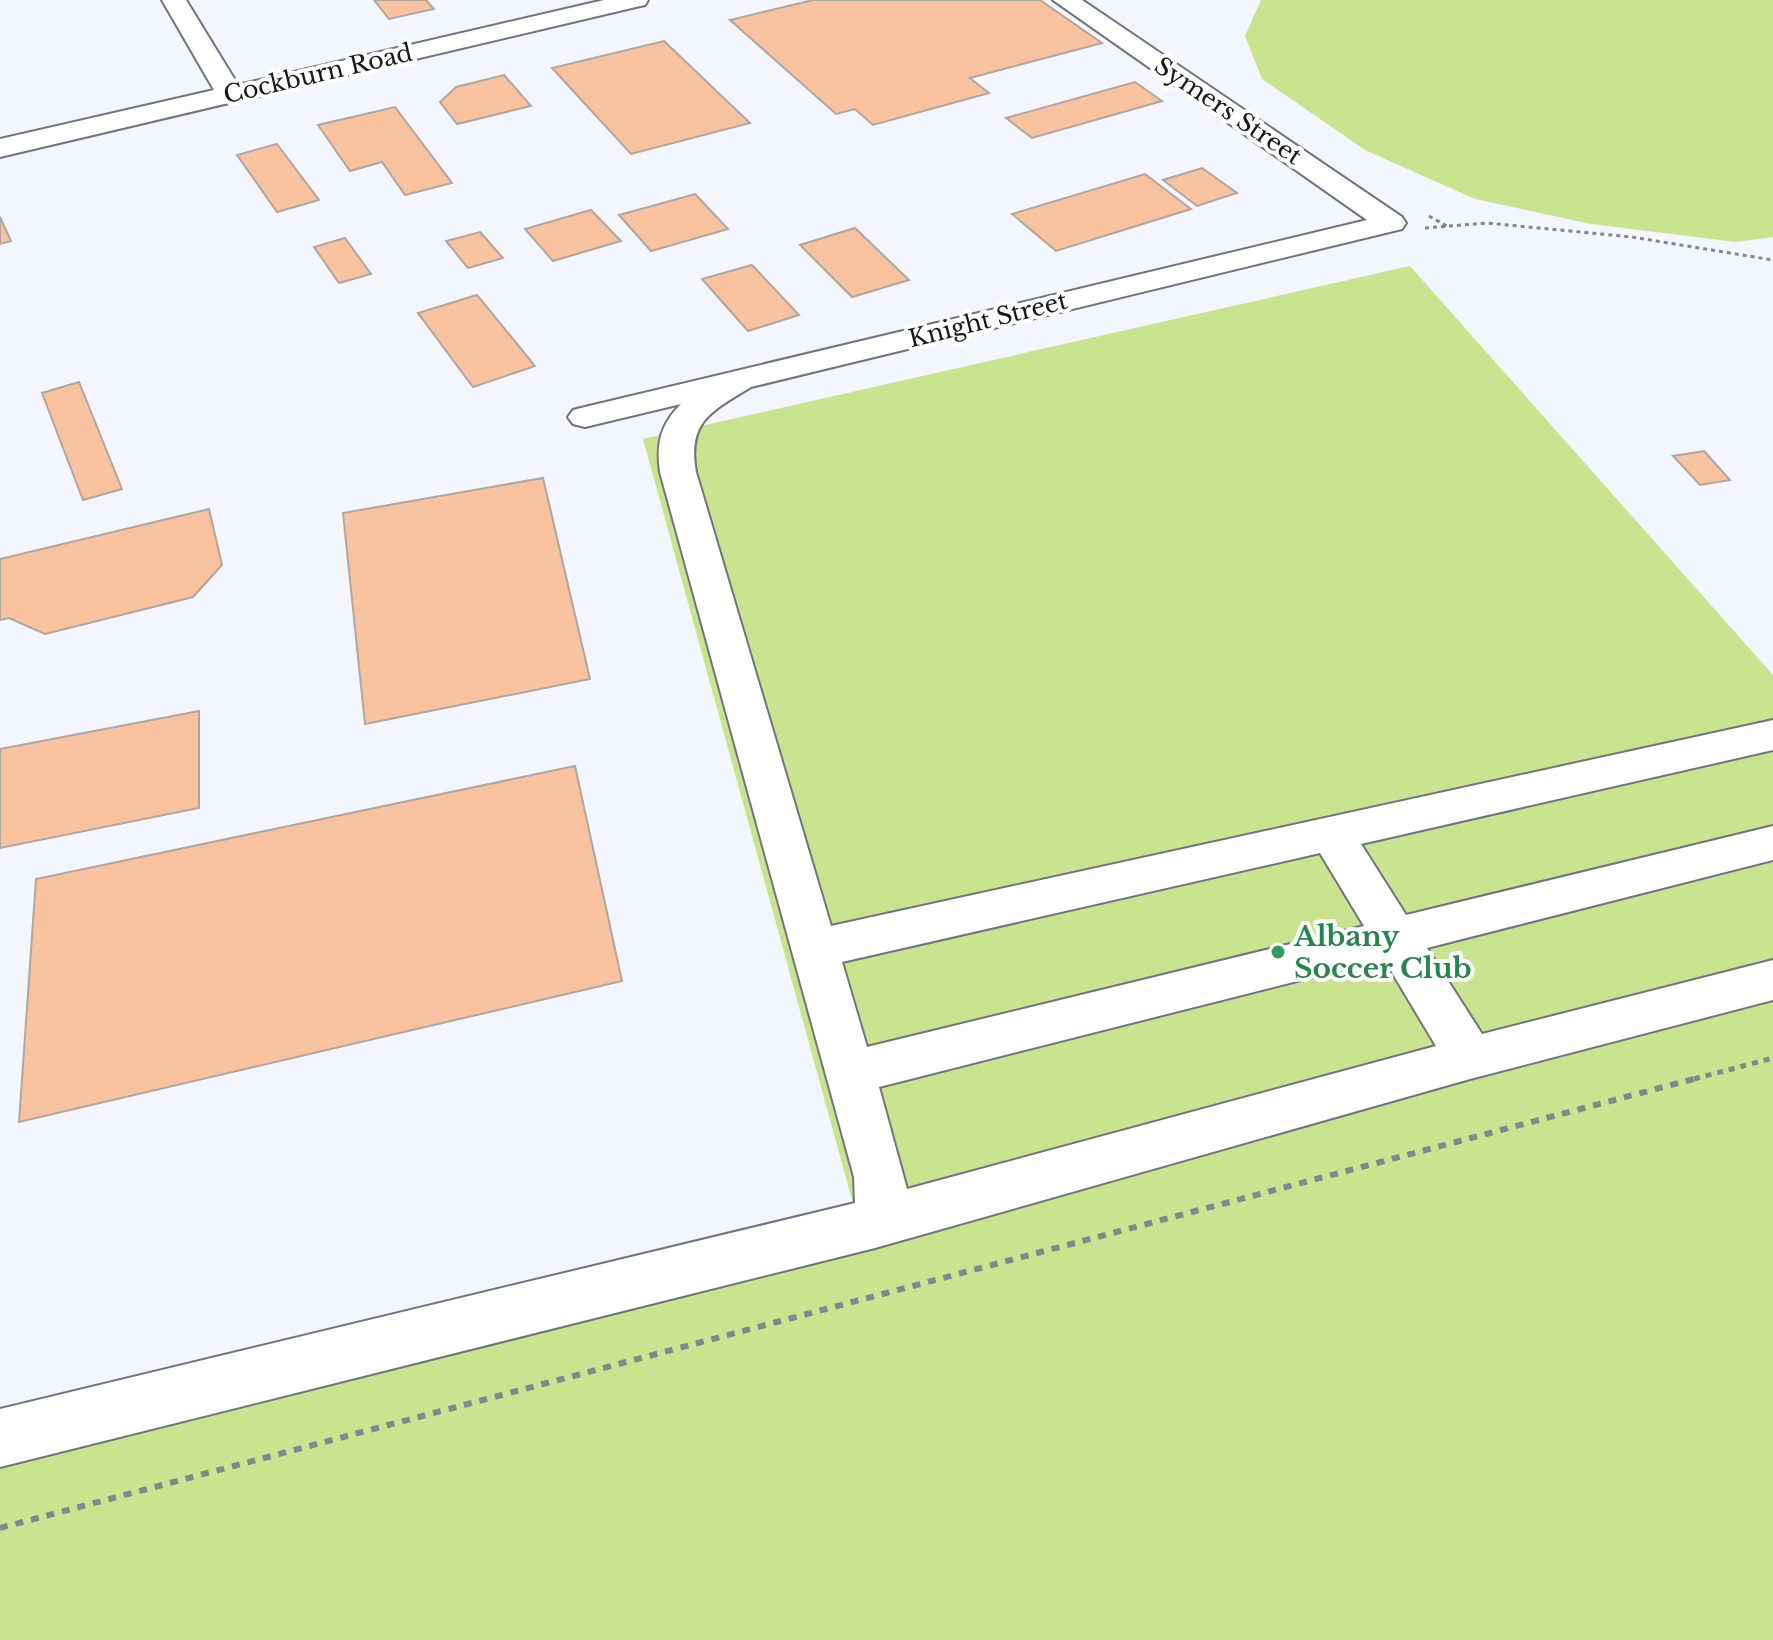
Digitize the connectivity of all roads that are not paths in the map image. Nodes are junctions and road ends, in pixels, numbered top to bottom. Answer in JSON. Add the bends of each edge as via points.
{"nodes":[{"id":1,"x":174,"y":0,"type":"edge"},
{"id":2,"x":636,"y":0,"type":"edge"},
{"id":3,"x":1065,"y":0,"type":"edge"},
{"id":4,"x":230,"y":94,"type":"junction"},
{"id":5,"x":0,"y":148,"type":"edge"},
{"id":6,"x":1391,"y":223,"type":"joint"},
{"id":7,"x":741,"y":379,"type":"junction"},
{"id":8,"x":585,"y":417,"type":"dead end"},
{"id":9,"x":1773,"y":735,"type":"edge"},
{"id":10,"x":1331,"y":834,"type":"junction"},
{"id":11,"x":1773,"y":843,"type":"edge"},
{"id":12,"x":1395,"y":938,"type":"junction"},
{"id":13,"x":814,"y":949,"type":"junction"},
{"id":14,"x":1773,"y":980,"type":"edge"},
{"id":15,"x":1470,"y":1058,"type":"junction"},
{"id":16,"x":851,"y":1073,"type":"junction"},
{"id":17,"x":875,"y":1223,"type":"junction"},
{"id":18,"x":0,"y":1438,"type":"edge"}],
"edges":[{"from":1,"to":4,"type":"street"},
{"from":2,"to":4,"type":"street","name":"Cockburn Road"},
{"from":3,"to":6,"type":"street","name":"Symers Street"},
{"from":4,"to":5,"type":"street","name":"Cockburn Road"},
{"from":6,"to":7,"type":"street","name":"Knight Street"},
{"from":7,"to":8,"type":"street","name":"Knight Street"},
{"from":7,"to":13,"type":"street","via":[[688,415],[674,443]]},
{"from":9,"to":10,"type":"street"},
{"from":10,"to":12,"type":"street"},
{"from":10,"to":13,"type":"street"},
{"from":11,"to":12,"type":"street"},
{"from":12,"to":15,"type":"street"},
{"from":12,"to":16,"type":"street"},
{"from":13,"to":16,"type":"street"},
{"from":14,"to":15,"type":"street"},
{"from":15,"to":17,"type":"street"},
{"from":16,"to":17,"type":"street","via":[[880,1177],[882,1209]]},
{"from":17,"to":18,"type":"street"}]}
